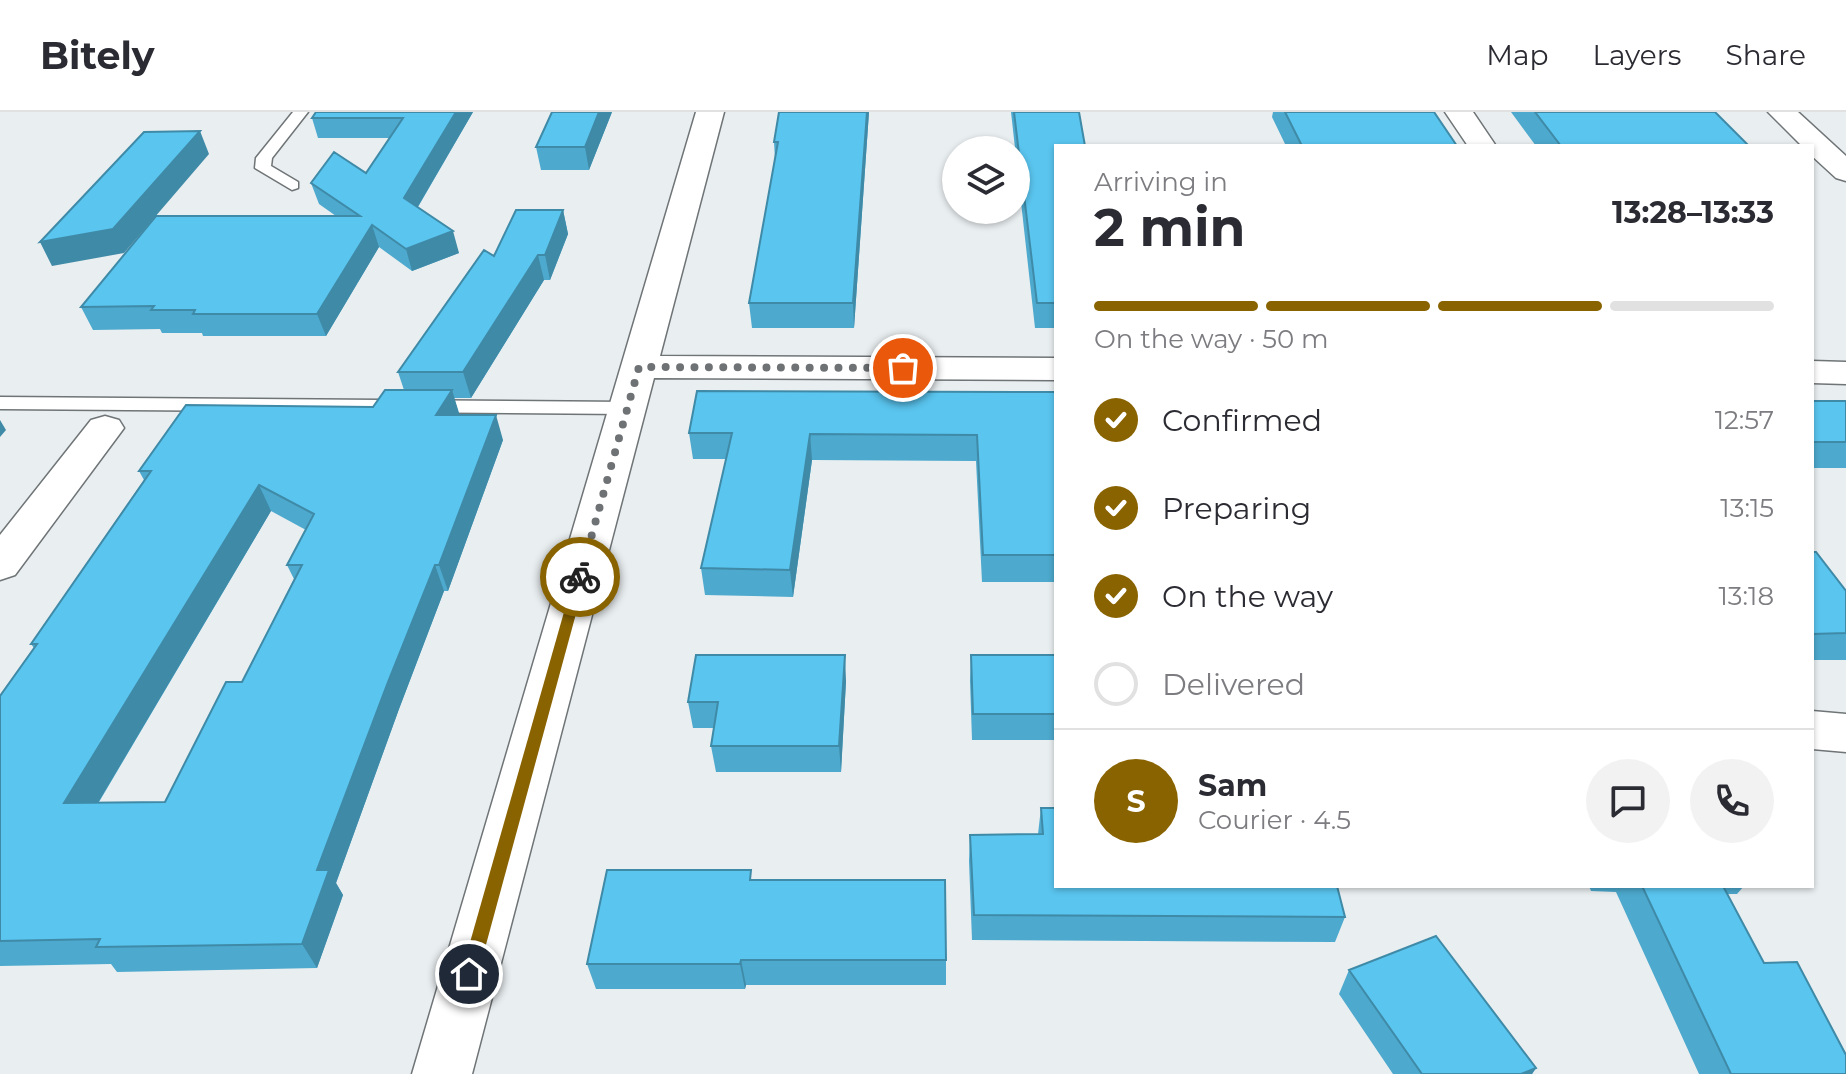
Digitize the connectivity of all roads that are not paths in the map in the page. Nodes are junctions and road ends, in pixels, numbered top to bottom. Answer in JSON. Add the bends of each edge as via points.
{"nodes":[{"id":1,"x":301,"y":112,"type":"edge"},
{"id":2,"x":710,"y":112,"type":"edge"},
{"id":3,"x":1459,"y":112,"type":"edge"},
{"id":4,"x":1782,"y":112,"type":"edge"},
{"id":5,"x":1481,"y":144,"type":"edge"},
{"id":6,"x":1846,"y":172,"type":"edge"},
{"id":7,"x":292,"y":185,"type":"dead end"},
{"id":8,"x":1054,"y":369,"type":"edge"},
{"id":9,"x":1814,"y":372,"type":"edge"},
{"id":10,"x":1846,"y":373,"type":"edge"},
{"id":11,"x":633,"y":387,"type":"junction"},
{"id":12,"x":0,"y":403,"type":"edge"},
{"id":13,"x":105,"y":428,"type":"dead end"},
{"id":14,"x":0,"y":565,"type":"edge"},
{"id":15,"x":1814,"y":730,"type":"edge"},
{"id":16,"x":1846,"y":733,"type":"edge"},
{"id":17,"x":442,"y":1074,"type":"edge"}],
"edges":[{"from":1,"to":7,"type":"lane","via":[[264,158],[263,168]]},
{"from":2,"to":11,"type":"street"},
{"from":3,"to":5,"type":"street"},
{"from":4,"to":6,"type":"street"},
{"from":8,"to":11,"type":"street"},
{"from":9,"to":10,"type":"street"},
{"from":11,"to":12,"type":"lane"},
{"from":11,"to":17,"type":"street"},
{"from":13,"to":14,"type":"street"},
{"from":15,"to":16,"type":"street"}]}
